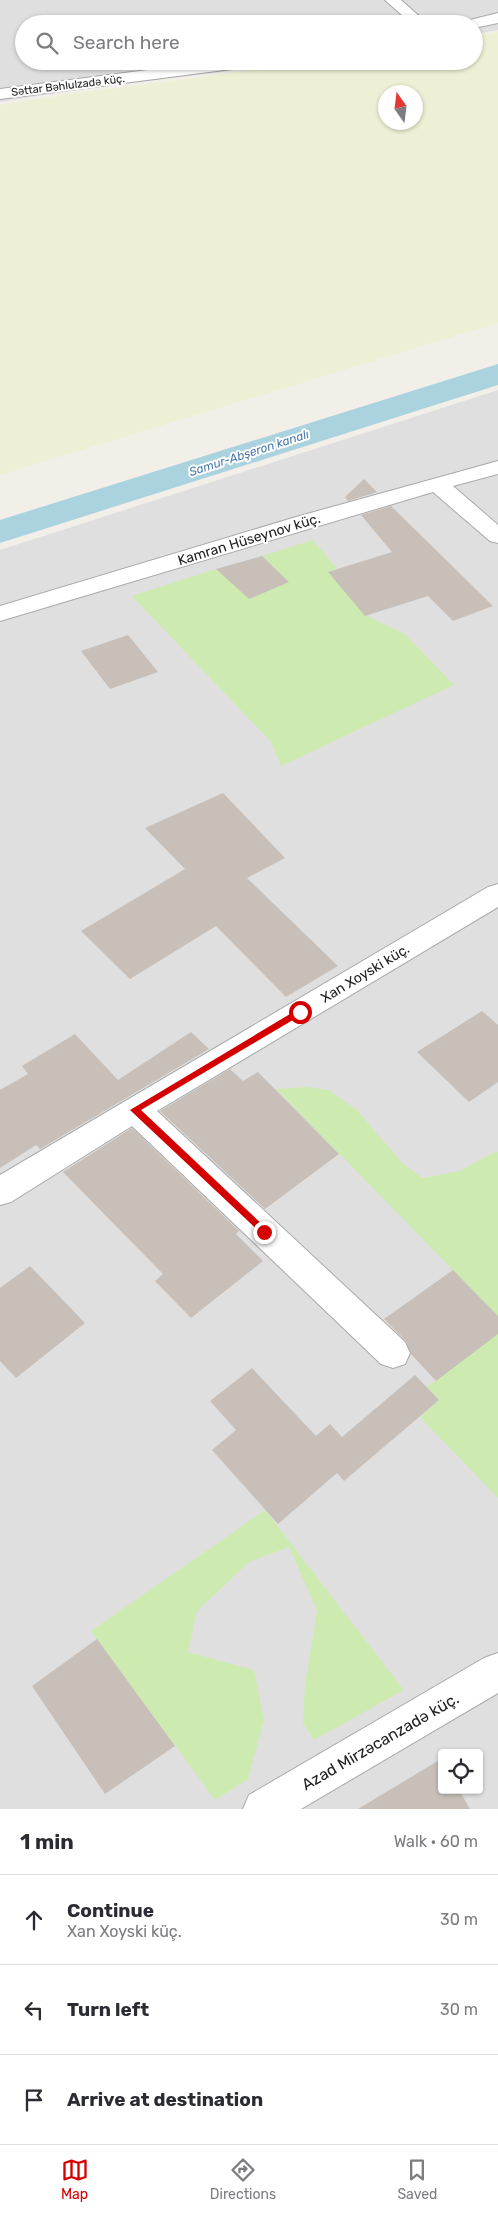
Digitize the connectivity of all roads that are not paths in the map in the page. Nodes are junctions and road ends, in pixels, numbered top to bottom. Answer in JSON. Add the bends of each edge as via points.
{"nodes":[{"id":1,"x":392,"y":0,"type":"edge"},
{"id":2,"x":410,"y":15,"type":"edge"},
{"id":3,"x":498,"y":18,"type":"edge"},
{"id":4,"x":483,"y":21,"type":"edge"},
{"id":5,"x":185,"y":70,"type":"edge"},
{"id":6,"x":0,"y":94,"type":"edge"},
{"id":7,"x":498,"y":467,"type":"edge"},
{"id":8,"x":437,"y":484,"type":"junction"},
{"id":9,"x":498,"y":536,"type":"edge"},
{"id":10,"x":0,"y":614,"type":"edge"},
{"id":11,"x":498,"y":894,"type":"edge"},
{"id":12,"x":135,"y":1110,"type":"junction"},
{"id":13,"x":0,"y":1192,"type":"edge"},
{"id":14,"x":393,"y":1353,"type":"dead end"},
{"id":15,"x":498,"y":1672,"type":"edge"},
{"id":16,"x":263,"y":1809,"type":"edge"}],
"edges":[{"from":1,"to":2,"type":"street"},
{"from":3,"to":4,"type":"street"},
{"from":5,"to":6,"type":"street","name":"Səttar Bəhlulzadə küç."},
{"from":7,"to":8,"type":"street","name":"Kamran Hüseynov küç."},
{"from":8,"to":9,"type":"street"},
{"from":8,"to":10,"type":"street","name":"Kamran Hüseynov küç."},
{"from":11,"to":12,"type":"street","name":"Xan Xoyski küç."},
{"from":12,"to":13,"type":"street","name":"Xan Xoyski küç."},
{"from":12,"to":14,"type":"street"},
{"from":15,"to":16,"type":"street","name":"Azad Mirzəcanzadə küç."}]}
